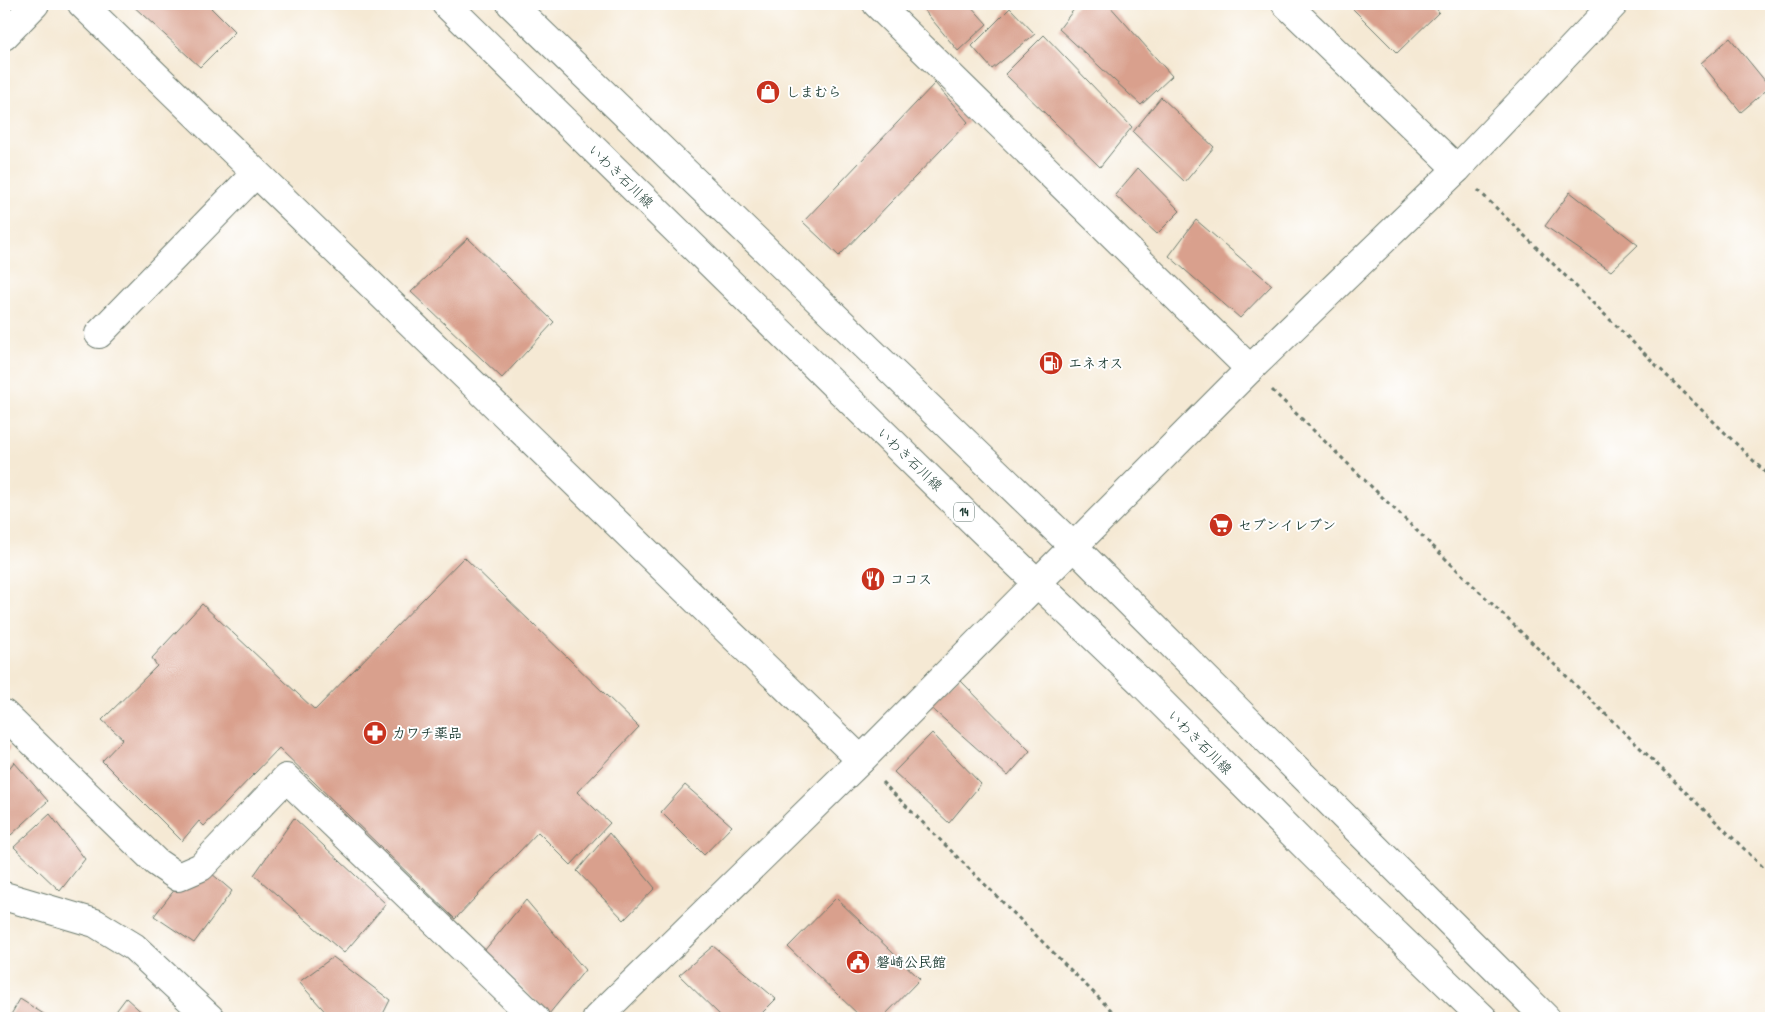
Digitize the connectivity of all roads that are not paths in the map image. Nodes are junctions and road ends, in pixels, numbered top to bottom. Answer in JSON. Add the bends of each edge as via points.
{"nodes":[{"id":1,"x":36,"y":4,"type":"edge"},
{"id":2,"x":82,"y":4,"type":"edge"},
{"id":3,"x":446,"y":4,"type":"edge"},
{"id":4,"x":511,"y":4,"type":"edge"},
{"id":5,"x":877,"y":4,"type":"edge"},
{"id":6,"x":1286,"y":4,"type":"edge"},
{"id":7,"x":1614,"y":4,"type":"edge"},
{"id":8,"x":4,"y":36,"type":"edge"},
{"id":9,"x":1457,"y":169,"type":"junction"},
{"id":10,"x":256,"y":173,"type":"junction"},
{"id":11,"x":99,"y":334,"type":"dead end"},
{"id":12,"x":1250,"y":369,"type":"junction"},
{"id":13,"x":1073,"y":546,"type":"junction"},
{"id":14,"x":1036,"y":583,"type":"junction"},
{"id":15,"x":4,"y":714,"type":"edge"},
{"id":16,"x":861,"y":760,"type":"junction"},
{"id":17,"x":4,"y":896,"type":"edge"},
{"id":18,"x":210,"y":1018,"type":"edge"},
{"id":19,"x":535,"y":1018,"type":"edge"},
{"id":20,"x":597,"y":1018,"type":"edge"},
{"id":21,"x":1483,"y":1018,"type":"edge"},
{"id":22,"x":1546,"y":1018,"type":"edge"}],
"edges":[{"from":1,"to":8,"type":"street"},
{"from":2,"to":10,"type":"street"},
{"from":3,"to":14,"type":"street","name":"いわき石川線","number":"14"},
{"from":4,"to":13,"type":"street"},
{"from":5,"to":12,"type":"street"},
{"from":6,"to":9,"type":"street"},
{"from":7,"to":9,"type":"street"},
{"from":9,"to":12,"type":"street"},
{"from":10,"to":11,"type":"street"},
{"from":10,"to":16,"type":"street"},
{"from":12,"to":13,"type":"street"},
{"from":13,"to":14,"type":"street"},
{"from":13,"to":22,"type":"street"},
{"from":14,"to":16,"type":"street"},
{"from":14,"to":21,"type":"street","name":"いわき石川線","number":"14"},
{"from":15,"to":19,"type":"street","via":[[156,862],[178,876],[201,867],[286,778]]},
{"from":16,"to":20,"type":"street"},
{"from":17,"to":18,"type":"street","via":[[95,923],[134,947]]}]}
